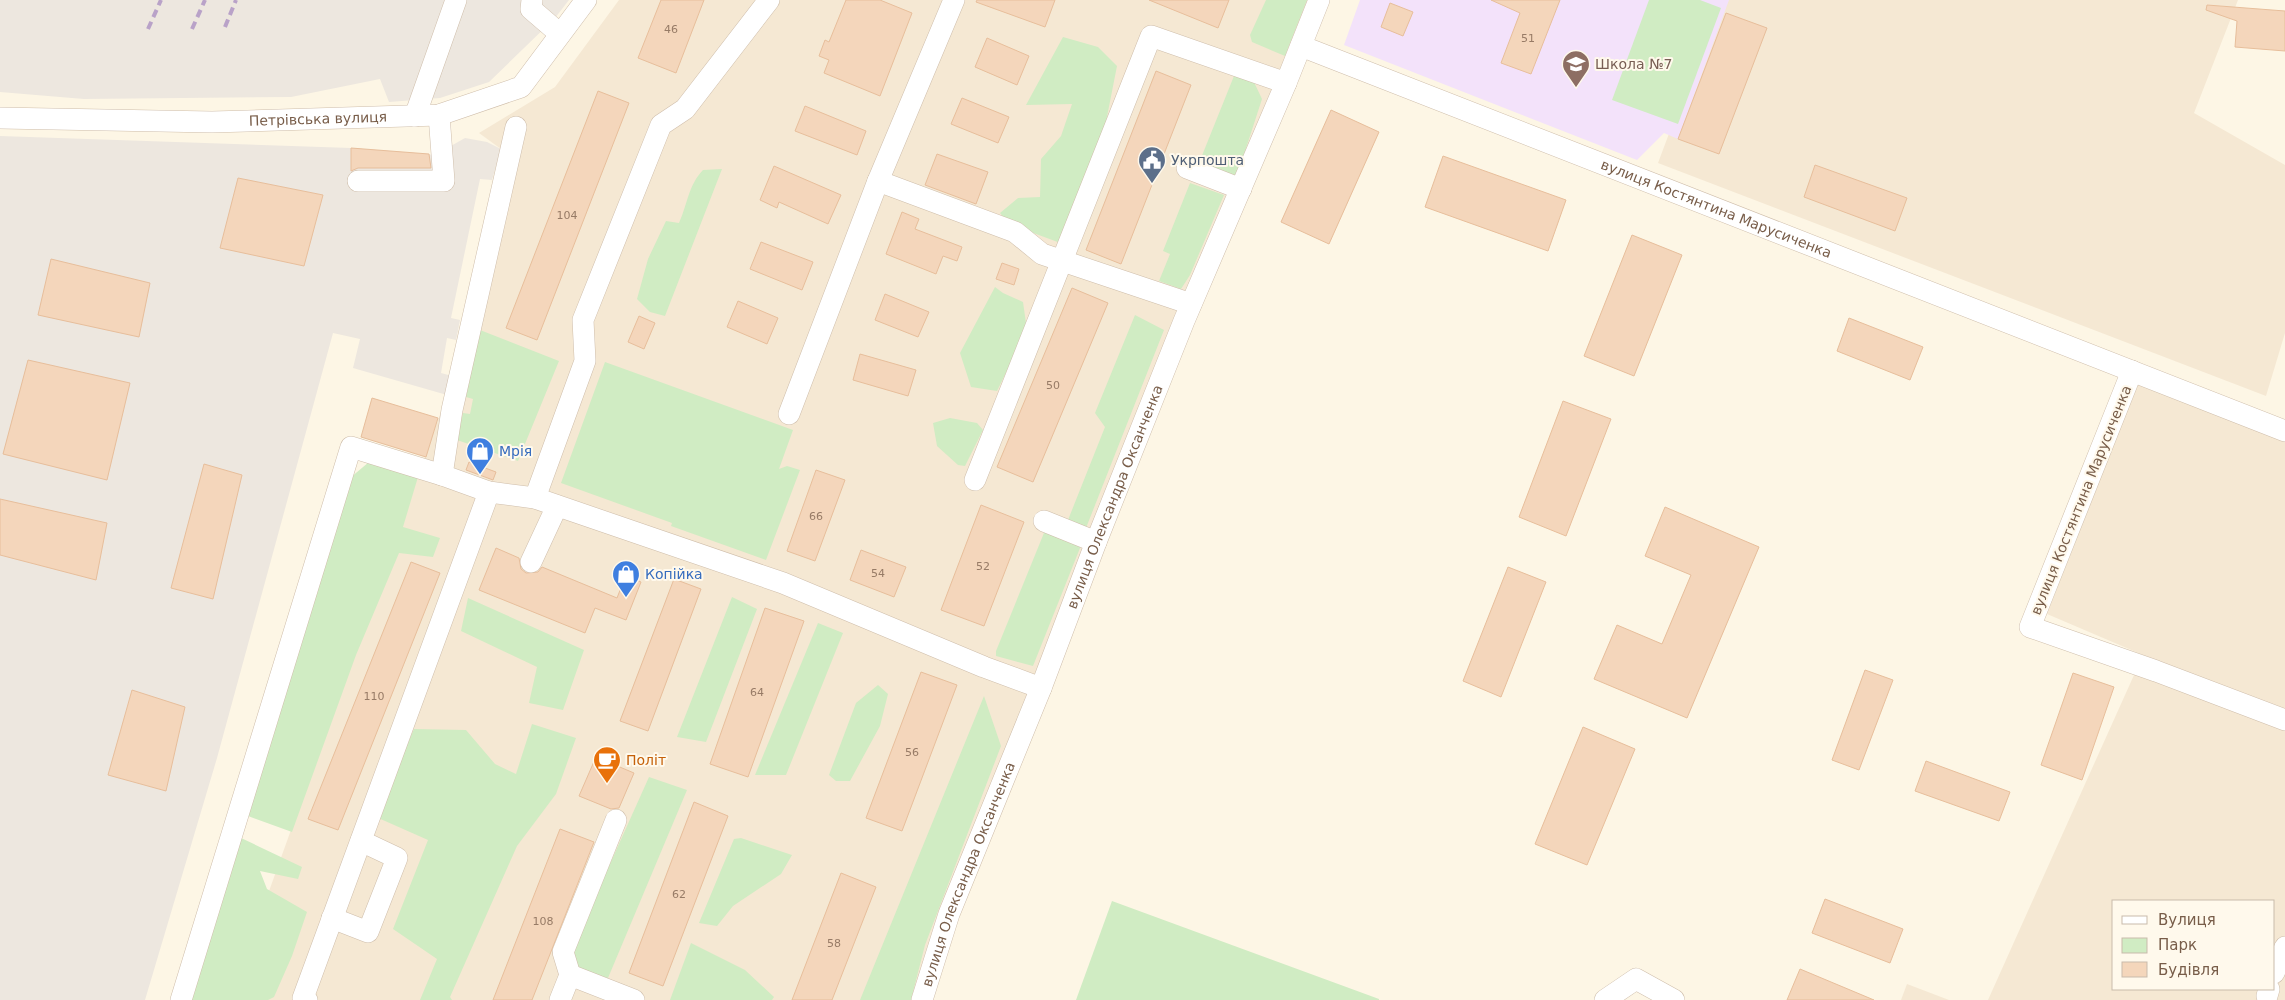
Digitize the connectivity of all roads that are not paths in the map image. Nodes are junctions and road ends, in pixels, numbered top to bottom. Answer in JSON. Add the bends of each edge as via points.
{"nodes":[{"id":1,"x":456,"y":0,"type":"edge"},
{"id":2,"x":532,"y":0,"type":"edge"},
{"id":3,"x":586,"y":0,"type":"edge"},
{"id":4,"x":769,"y":0,"type":"edge"},
{"id":5,"x":954,"y":0,"type":"edge"},
{"id":6,"x":1320,"y":0,"type":"edge"},
{"id":7,"x":560,"y":34,"type":"junction"},
{"id":8,"x":1301,"y":46,"type":"junction"},
{"id":9,"x":1286,"y":83,"type":"junction"},
{"id":10,"x":439,"y":115,"type":"junction"},
{"id":11,"x":415,"y":116,"type":"junction"},
{"id":12,"x":0,"y":118,"type":"edge"},
{"id":13,"x":516,"y":127,"type":"dead end"},
{"id":14,"x":1187,"y":168,"type":"dead end"},
{"id":15,"x":358,"y":181,"type":"dead end"},
{"id":16,"x":878,"y":181,"type":"junction"},
{"id":17,"x":1241,"y":189,"type":"junction"},
{"id":18,"x":1062,"y":261,"type":"junction"},
{"id":19,"x":1191,"y":304,"type":"junction"},
{"id":20,"x":2132,"y":372,"type":"junction"},
{"id":21,"x":789,"y":414,"type":"dead end"},
{"id":22,"x":2285,"y":432,"type":"edge"},
{"id":23,"x":442,"y":475,"type":"junction"},
{"id":24,"x":975,"y":480,"type":"dead end"},
{"id":25,"x":490,"y":492,"type":"junction"},
{"id":26,"x":535,"y":498,"type":"junction"},
{"id":27,"x":557,"y":506,"type":"junction"},
{"id":28,"x":1044,"y":521,"type":"dead end"},
{"id":29,"x":1096,"y":542,"type":"junction"},
{"id":30,"x":531,"y":562,"type":"dead end"},
{"id":31,"x":1041,"y":688,"type":"junction"},
{"id":32,"x":2285,"y":720,"type":"edge"},
{"id":33,"x":616,"y":820,"type":"dead end"},
{"id":34,"x":361,"y":842,"type":"junction"},
{"id":35,"x":332,"y":918,"type":"junction"},
{"id":36,"x":2285,"y":947,"type":"edge"},
{"id":37,"x":2275,"y":971,"type":"edge"},
{"id":38,"x":570,"y":976,"type":"junction"},
{"id":39,"x":181,"y":1000,"type":"edge"},
{"id":40,"x":308,"y":1000,"type":"edge"},
{"id":41,"x":560,"y":1000,"type":"edge"},
{"id":42,"x":634,"y":1000,"type":"edge"},
{"id":43,"x":922,"y":1000,"type":"edge"},
{"id":44,"x":1605,"y":1000,"type":"edge"},
{"id":45,"x":1674,"y":1000,"type":"edge"}],
"edges":[{"from":1,"to":11,"type":"street"},
{"from":2,"to":7,"type":"street","via":[[531,9]]},
{"from":3,"to":7,"type":"street","name":"Петрівська вулиця"},
{"from":4,"to":26,"type":"street","via":[[685,109],[660,125],[583,320],[585,361]]},
{"from":5,"to":16,"type":"street"},
{"from":6,"to":8,"type":"street","name":"вулиця Олександра Оксанченка"},
{"from":7,"to":10,"type":"street","name":"Петрівська вулиця","via":[[521,87]]},
{"from":8,"to":9,"type":"street","name":"вулиця Олександра Оксанченка"},
{"from":8,"to":20,"type":"street","name":"вулиця Костянтина Марусиченка"},
{"from":9,"to":17,"type":"street","name":"вулиця Олександра Оксанченка"},
{"from":9,"to":18,"type":"street","via":[[1151,36]]},
{"from":10,"to":11,"type":"street","name":"Петрівська вулиця"},
{"from":10,"to":15,"type":"street","via":[[444,181]]},
{"from":11,"to":12,"type":"street","name":"Петрівська вулиця","via":[[212,122]]},
{"from":13,"to":23,"type":"street","via":[[452,410]]},
{"from":14,"to":17,"type":"street"},
{"from":16,"to":18,"type":"street","via":[[1015,232],[1042,254]]},
{"from":16,"to":21,"type":"street"},
{"from":17,"to":19,"type":"street","name":"вулиця Олександра Оксанченка"},
{"from":18,"to":19,"type":"street"},
{"from":18,"to":24,"type":"street"},
{"from":19,"to":29,"type":"street","name":"вулиця Олександра Оксанченка"},
{"from":20,"to":22,"type":"street","name":"вулиця Костянтина Марусиченка"},
{"from":20,"to":32,"type":"street","name":"вулиця Костянтина Марусиченка","via":[[2030,627]]},
{"from":23,"to":25,"type":"street"},
{"from":23,"to":39,"type":"street","via":[[352,447]]},
{"from":25,"to":26,"type":"street"},
{"from":25,"to":34,"type":"street"},
{"from":26,"to":27,"type":"street"},
{"from":27,"to":30,"type":"street"},
{"from":27,"to":31,"type":"street","via":[[783,583]]},
{"from":28,"to":29,"type":"street"},
{"from":29,"to":31,"type":"street","name":"вулиця Олександра Оксанченка"},
{"from":31,"to":43,"type":"street","name":"вулиця Олександра Оксанченка","via":[[949,914]]},
{"from":33,"to":38,"type":"street","via":[[563,952]]},
{"from":34,"to":35,"type":"street"},
{"from":34,"to":35,"type":"street","via":[[397,858],[368,932]]},
{"from":35,"to":40,"type":"street","via":[[303,998]]},
{"from":36,"to":37,"type":"street"},
{"from":38,"to":41,"type":"street"},
{"from":38,"to":42,"type":"street"},
{"from":44,"to":45,"type":"street","via":[[1636,979]]}]}
